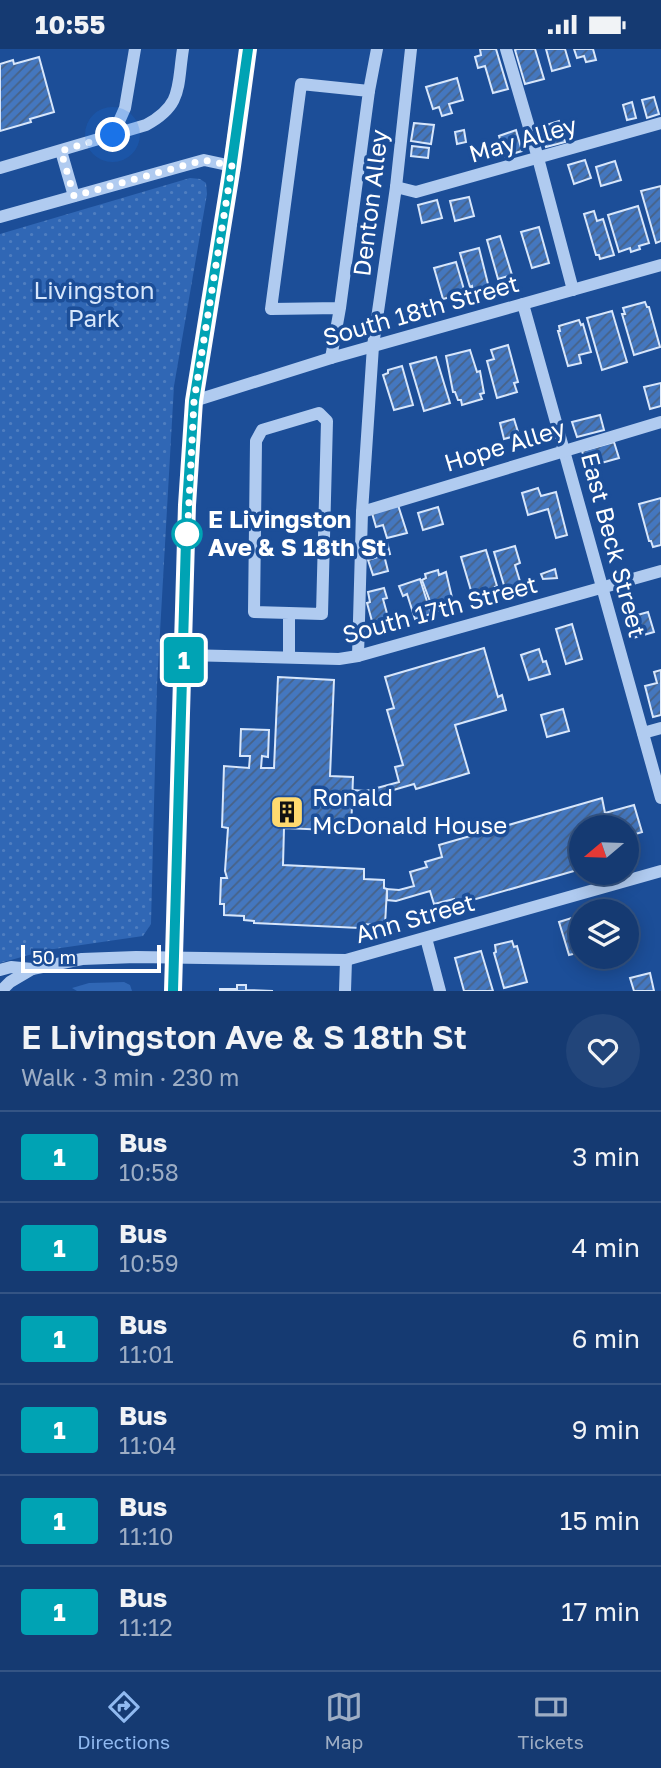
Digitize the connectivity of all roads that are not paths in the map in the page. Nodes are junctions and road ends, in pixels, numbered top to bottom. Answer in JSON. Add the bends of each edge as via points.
{"nodes":[{"id":1,"x":135,"y":49,"type":"edge"},
{"id":2,"x":183,"y":49,"type":"edge"},
{"id":3,"x":248,"y":49,"type":"edge"},
{"id":4,"x":377,"y":49,"type":"edge"},
{"id":5,"x":411,"y":49,"type":"edge"},
{"id":6,"x":506,"y":49,"type":"edge"},
{"id":7,"x":369,"y":92,"type":"junction"},
{"id":8,"x":661,"y":123,"type":"edge"},
{"id":9,"x":113,"y":135,"type":"junction"},
{"id":10,"x":61,"y":151,"type":"junction"},
{"id":11,"x":538,"y":158,"type":"junction"},
{"id":12,"x":232,"y":166,"type":"junction"},
{"id":13,"x":0,"y":168,"type":"edge"},
{"id":14,"x":396,"y":187,"type":"junction"},
{"id":15,"x":74,"y":196,"type":"junction"},
{"id":16,"x":0,"y":217,"type":"edge"},
{"id":17,"x":661,"y":265,"type":"edge"},
{"id":18,"x":573,"y":290,"type":"junction"},
{"id":19,"x":523,"y":304,"type":"junction"},
{"id":20,"x":340,"y":308,"type":"junction"},
{"id":21,"x":373,"y":346,"type":"junction"},
{"id":22,"x":331,"y":358,"type":"junction"},
{"id":23,"x":194,"y":401,"type":"junction"},
{"id":24,"x":661,"y":422,"type":"edge"},
{"id":25,"x":565,"y":449,"type":"junction"},
{"id":26,"x":362,"y":512,"type":"junction"},
{"id":27,"x":661,"y":571,"type":"edge"},
{"id":28,"x":602,"y":587,"type":"junction"},
{"id":29,"x":289,"y":613,"type":"junction"},
{"id":30,"x":184,"y":655,"type":"junction"},
{"id":31,"x":358,"y":656,"type":"junction"},
{"id":32,"x":289,"y":657,"type":"junction"},
{"id":33,"x":661,"y":728,"type":"edge"},
{"id":34,"x":643,"y":733,"type":"junction"},
{"id":35,"x":661,"y":798,"type":"edge"},
{"id":36,"x":661,"y":871,"type":"edge"},
{"id":37,"x":426,"y":938,"type":"junction"},
{"id":38,"x":175,"y":958,"type":"junction"},
{"id":39,"x":346,"y":960,"type":"junction"},
{"id":40,"x":32,"y":969,"type":"junction"},
{"id":41,"x":0,"y":970,"type":"edge"},
{"id":42,"x":1,"y":991,"type":"edge"},
{"id":43,"x":173,"y":991,"type":"edge"},
{"id":44,"x":345,"y":991,"type":"edge"},
{"id":45,"x":440,"y":991,"type":"edge"}],
"edges":[{"from":1,"to":9,"type":"street","via":[[125,108]]},
{"from":2,"to":9,"type":"street","via":[[174,103],[146,125]]},
{"from":3,"to":12,"type":"main road"},
{"from":4,"to":7,"type":"street"},
{"from":5,"to":14,"type":"street","name":"Denton Alley"},
{"from":6,"to":11,"type":"street"},
{"from":7,"to":20,"type":"street"},
{"from":7,"to":20,"type":"street","via":[[301,84],[271,309]]},
{"from":8,"to":11,"type":"street","name":"May Alley"},
{"from":9,"to":10,"type":"street"},
{"from":10,"to":13,"type":"street"},
{"from":10,"to":15,"type":"street"},
{"from":11,"to":14,"type":"street","name":"May Alley","via":[[416,193]]},
{"from":11,"to":18,"type":"street"},
{"from":12,"to":15,"type":"street","via":[[204,160]]},
{"from":12,"to":23,"type":"main road"},
{"from":14,"to":21,"type":"street","name":"Denton Alley"},
{"from":15,"to":16,"type":"street"},
{"from":17,"to":18,"type":"street","name":"South 18th Street"},
{"from":18,"to":19,"type":"street","name":"South 18th Street"},
{"from":19,"to":21,"type":"street","name":"South 18th Street"},
{"from":19,"to":25,"type":"street","name":"East Beck Street"},
{"from":20,"to":22,"type":"street"},
{"from":21,"to":22,"type":"street","name":"South 18th Street"},
{"from":21,"to":26,"type":"street","name":"Denton Alley"},
{"from":22,"to":23,"type":"street","name":"South 18th Street"},
{"from":23,"to":30,"type":"main road"},
{"from":24,"to":25,"type":"street","name":"Hope Alley"},
{"from":25,"to":26,"type":"street","name":"Hope Alley"},
{"from":25,"to":28,"type":"street","name":"East Beck Street"},
{"from":26,"to":31,"type":"street","name":"Denton Alley"},
{"from":27,"to":28,"type":"street","name":"South 17th Street"},
{"from":28,"to":31,"type":"street","name":"South 17th Street"},
{"from":28,"to":34,"type":"street","name":"East Beck Street"},
{"from":29,"to":29,"type":"street","via":[[322,614],[327,421],[319,413],[262,430],[256,441],[254,613]]},
{"from":29,"to":32,"type":"street"},
{"from":30,"to":32,"type":"street","name":"South 17th Street"},
{"from":30,"to":38,"type":"main road"},
{"from":31,"to":32,"type":"street","name":"South 17th Street"},
{"from":33,"to":34,"type":"street"},
{"from":34,"to":35,"type":"street","name":"East Beck Street"},
{"from":36,"to":37,"type":"street","name":"Ann Street"},
{"from":37,"to":39,"type":"street","name":"Ann Street"},
{"from":37,"to":45,"type":"street"},
{"from":38,"to":39,"type":"street","name":"Ann Street"},
{"from":38,"to":40,"type":"street","name":"Ann Street","via":[[82,959]]},
{"from":38,"to":43,"type":"main road"},
{"from":39,"to":44,"type":"street"},
{"from":40,"to":41,"type":"street"},
{"from":40,"to":42,"type":"street"}]}
